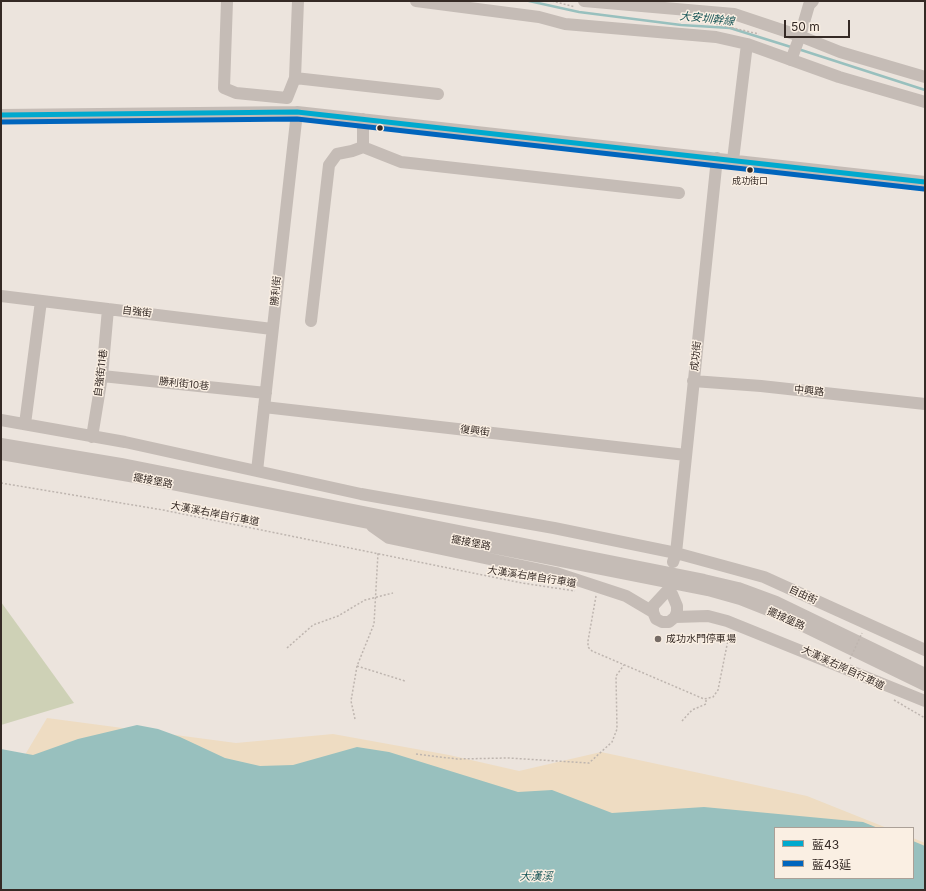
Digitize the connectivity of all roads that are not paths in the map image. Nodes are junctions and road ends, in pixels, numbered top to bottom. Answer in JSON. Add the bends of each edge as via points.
{"nodes":[{"id":1,"x":227,"y":1,"type":"edge"},
{"id":2,"x":298,"y":1,"type":"edge"},
{"id":3,"x":416,"y":1,"type":"edge"},
{"id":4,"x":584,"y":1,"type":"edge"},
{"id":5,"x":814,"y":1,"type":"edge"},
{"id":6,"x":800,"y":36,"type":"junction"},
{"id":7,"x":747,"y":44,"type":"junction"},
{"id":8,"x":791,"y":60,"type":"junction"},
{"id":9,"x":925,"y":77,"type":"edge"},
{"id":10,"x":296,"y":78,"type":"junction"},
{"id":11,"x":438,"y":94,"type":"dead end"},
{"id":12,"x":925,"y":102,"type":"edge"},
{"id":13,"x":297,"y":112,"type":"junction"},
{"id":14,"x":1,"y":115,"type":"edge"},
{"id":15,"x":363,"y":119,"type":"junction"},
{"id":16,"x":363,"y":146,"type":"junction"},
{"id":17,"x":717,"y":158,"type":"junction"},
{"id":18,"x":733,"y":160,"type":"junction"},
{"id":19,"x":925,"y":182,"type":"edge"},
{"id":20,"x":679,"y":193,"type":"dead end"},
{"id":21,"x":1,"y":296,"type":"edge"},
{"id":22,"x":40,"y":302,"type":"junction"},
{"id":23,"x":108,"y":309,"type":"junction"},
{"id":24,"x":311,"y":321,"type":"dead end"},
{"id":25,"x":272,"y":329,"type":"junction"},
{"id":26,"x":102,"y":376,"type":"junction"},
{"id":27,"x":693,"y":381,"type":"junction"},
{"id":28,"x":266,"y":393,"type":"junction"},
{"id":29,"x":925,"y":404,"type":"edge"},
{"id":30,"x":264,"y":407,"type":"junction"},
{"id":31,"x":1,"y":420,"type":"edge"},
{"id":32,"x":25,"y":424,"type":"junction"},
{"id":33,"x":92,"y":437,"type":"junction"},
{"id":34,"x":1,"y":444,"type":"edge"},
{"id":35,"x":1,"y":454,"type":"edge"},
{"id":36,"x":686,"y":455,"type":"junction"},
{"id":37,"x":258,"y":471,"type":"junction"},
{"id":38,"x":368,"y":523,"type":"junction"},
{"id":39,"x":676,"y":559,"type":"junction"},
{"id":40,"x":653,"y":612,"type":"junction"},
{"id":41,"x":675,"y":617,"type":"junction"},
{"id":42,"x":925,"y":650,"type":"edge"},
{"id":43,"x":925,"y":674,"type":"edge"},
{"id":44,"x":925,"y":685,"type":"edge"},
{"id":45,"x":925,"y":701,"type":"edge"}],
"edges":[{"from":1,"to":10,"type":"street","via":[[224,88],[236,93],[287,98]]},
{"from":2,"to":10,"type":"street"},
{"from":3,"to":7,"type":"street","via":[[539,16],[565,24],[716,37]]},
{"from":4,"to":6,"type":"street","via":[[734,14]]},
{"from":5,"to":6,"type":"street","via":[[809,5]]},
{"from":6,"to":8,"type":"street","bridge":true},
{"from":6,"to":9,"type":"street","via":[[840,52]]},
{"from":7,"to":8,"type":"street"},
{"from":7,"to":18,"type":"street"},
{"from":8,"to":12,"type":"street"},
{"from":10,"to":11,"type":"street"},
{"from":13,"to":14,"type":"street"},
{"from":13,"to":15,"type":"street"},
{"from":13,"to":25,"type":"street","name":"勝利街"},
{"from":15,"to":16,"type":"street"},
{"from":15,"to":17,"type":"street"},
{"from":16,"to":20,"type":"street","via":[[401,162]]},
{"from":16,"to":24,"type":"street","via":[[337,154],[329,164]]},
{"from":17,"to":18,"type":"street"},
{"from":17,"to":27,"type":"street","name":"成功街"},
{"from":18,"to":19,"type":"street"},
{"from":21,"to":22,"type":"street","name":"自強街"},
{"from":22,"to":23,"type":"street","name":"自強街"},
{"from":22,"to":32,"type":"street"},
{"from":23,"to":25,"type":"street","name":"自強街"},
{"from":23,"to":26,"type":"street","name":"自強街11巷"},
{"from":25,"to":28,"type":"street","name":"勝利街"},
{"from":26,"to":28,"type":"street","name":"勝利街10巷"},
{"from":26,"to":33,"type":"street","name":"自強街11巷"},
{"from":27,"to":29,"type":"street","name":"中興路"},
{"from":27,"to":36,"type":"street","name":"成功街"},
{"from":28,"to":30,"type":"street","name":"勝利街"},
{"from":30,"to":36,"type":"street","name":"復興街"},
{"from":30,"to":37,"type":"street","name":"勝利街"},
{"from":31,"to":32,"type":"street","name":"自由街"},
{"from":32,"to":33,"type":"street","name":"自由街"},
{"from":33,"to":37,"type":"street","name":"自由街"},
{"from":34,"to":43,"type":"street","name":"擺接堡路","via":[[121,464],[738,588],[776,602]]},
{"from":35,"to":38,"type":"street","name":"擺接堡路","via":[[147,479]]},
{"from":36,"to":39,"type":"street","name":"成功街"},
{"from":37,"to":39,"type":"street","name":"自由街","via":[[361,494],[554,528]]},
{"from":38,"to":40,"type":"street","via":[[389,538],[556,573],[626,596]]},
{"from":38,"to":44,"type":"street","name":"擺接堡路","via":[[708,590],[740,599],[783,616]]},
{"from":39,"to":42,"type":"street","name":"自由街","via":[[764,576]]},
{"from":40,"to":41,"type":"street","via":[[662,622],[669,622]]},
{"from":40,"to":41,"type":"street","via":[[653,606],[657,601],[669,593],[677,606]]},
{"from":41,"to":45,"type":"street","via":[[708,616],[727,621]]}]}
